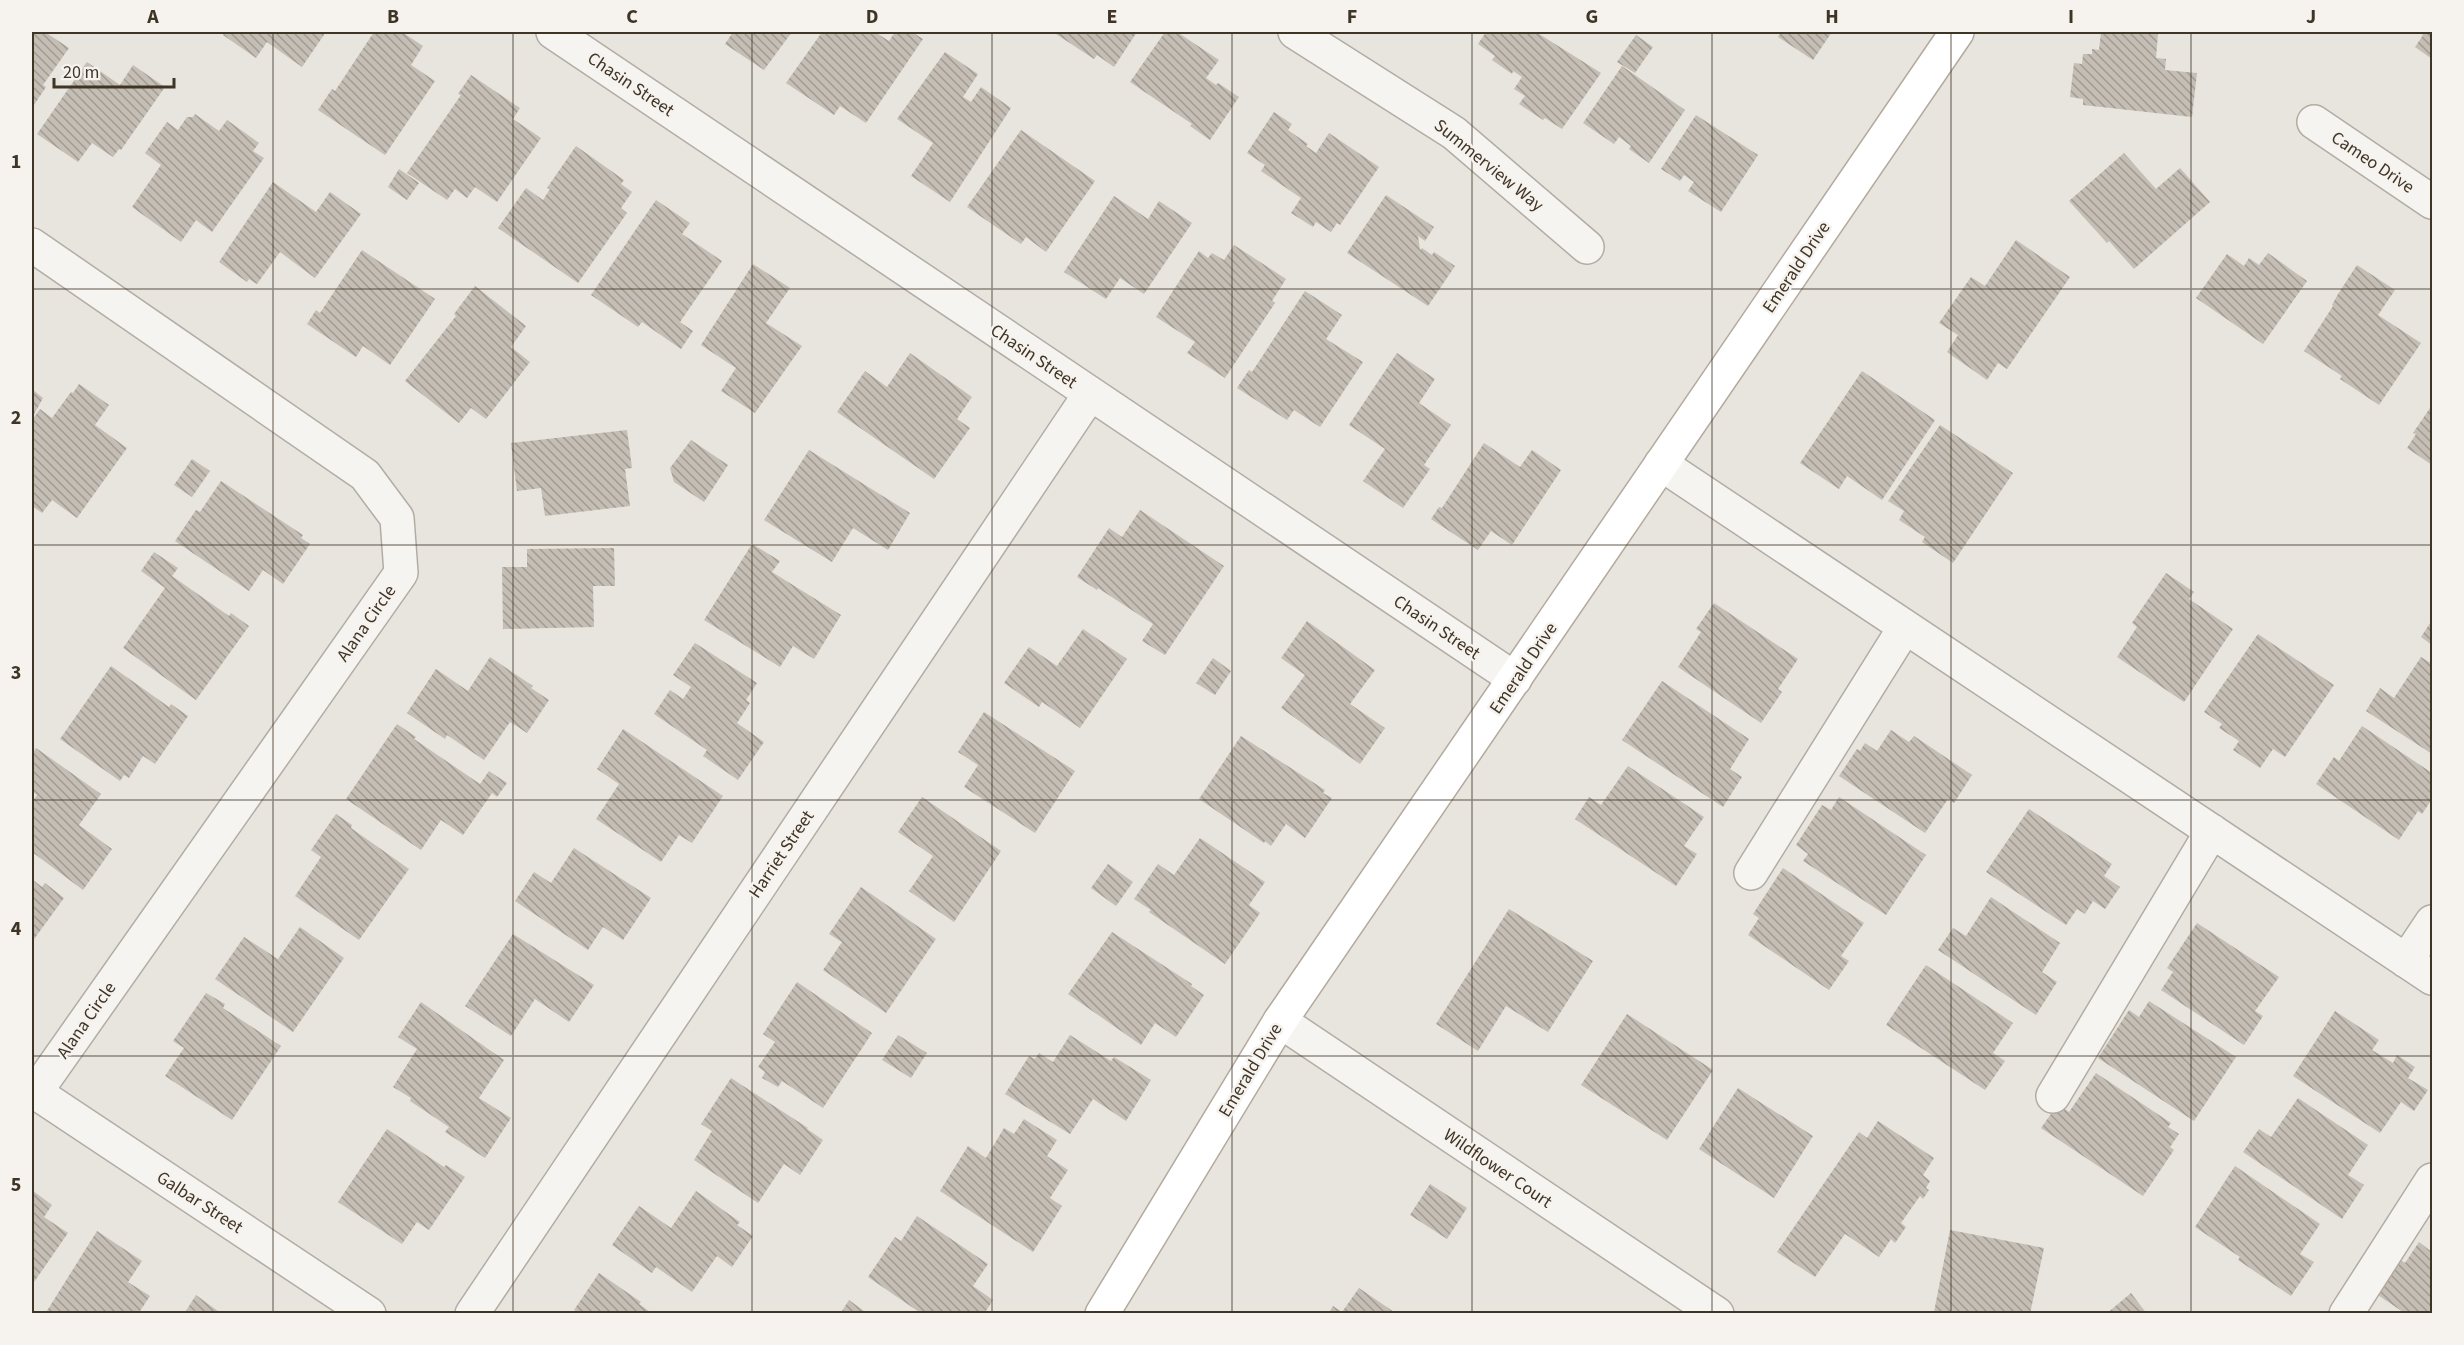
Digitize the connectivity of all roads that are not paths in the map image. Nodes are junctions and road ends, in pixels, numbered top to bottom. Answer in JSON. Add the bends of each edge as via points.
{"nodes":[{"id":1,"x":554,"y":32,"type":"edge"},
{"id":2,"x":1295,"y":32,"type":"edge"},
{"id":3,"x":1957,"y":32,"type":"edge"},
{"id":4,"x":2314,"y":122,"type":"dead end"},
{"id":5,"x":2433,"y":202,"type":"edge"},
{"id":6,"x":32,"y":245,"type":"edge"},
{"id":7,"x":1587,"y":247,"type":"dead end"},
{"id":8,"x":1090,"y":394,"type":"junction"},
{"id":9,"x":1661,"y":464,"type":"junction"},
{"id":10,"x":1905,"y":627,"type":"junction"},
{"id":11,"x":1515,"y":679,"type":"junction"},
{"id":12,"x":2212,"y":831,"type":"junction"},
{"id":13,"x":1751,"y":873,"type":"dead end"},
{"id":14,"x":2433,"y":922,"type":"edge"},
{"id":15,"x":2419,"y":969,"type":"edge"},
{"id":16,"x":1280,"y":1021,"type":"junction"},
{"id":17,"x":33,"y":1092,"type":"edge"},
{"id":18,"x":2053,"y":1096,"type":"dead end"},
{"id":19,"x":2433,"y":1180,"type":"edge"},
{"id":20,"x":1107,"y":1312,"type":"edge"},
{"id":21,"x":369,"y":1314,"type":"edge"},
{"id":22,"x":472,"y":1314,"type":"edge"},
{"id":23,"x":1717,"y":1314,"type":"edge"},
{"id":24,"x":2346,"y":1314,"type":"edge"}],
"edges":[{"from":1,"to":8,"type":"street","name":"Chasin Street"},
{"from":2,"to":7,"type":"street","name":"Summerview Way","via":[[1454,133]]},
{"from":3,"to":9,"type":"main road","name":"Emerald Drive"},
{"from":4,"to":5,"type":"street","name":"Cameo Drive"},
{"from":6,"to":17,"type":"street","name":"Alana Circle","via":[[365,475],[397,518],[401,573]]},
{"from":8,"to":11,"type":"street","name":"Chasin Street"},
{"from":8,"to":22,"type":"street","name":"Harriet Street"},
{"from":9,"to":10,"type":"street"},
{"from":9,"to":11,"type":"main road","name":"Emerald Drive"},
{"from":10,"to":12,"type":"street"},
{"from":10,"to":13,"type":"street"},
{"from":11,"to":16,"type":"main road","name":"Emerald Drive"},
{"from":12,"to":15,"type":"street"},
{"from":12,"to":18,"type":"street"},
{"from":14,"to":15,"type":"street"},
{"from":16,"to":20,"type":"main road","name":"Emerald Drive"},
{"from":16,"to":23,"type":"street","name":"Wildflower Court"},
{"from":17,"to":21,"type":"street","name":"Galbar Street"},
{"from":19,"to":24,"type":"street"}]}
